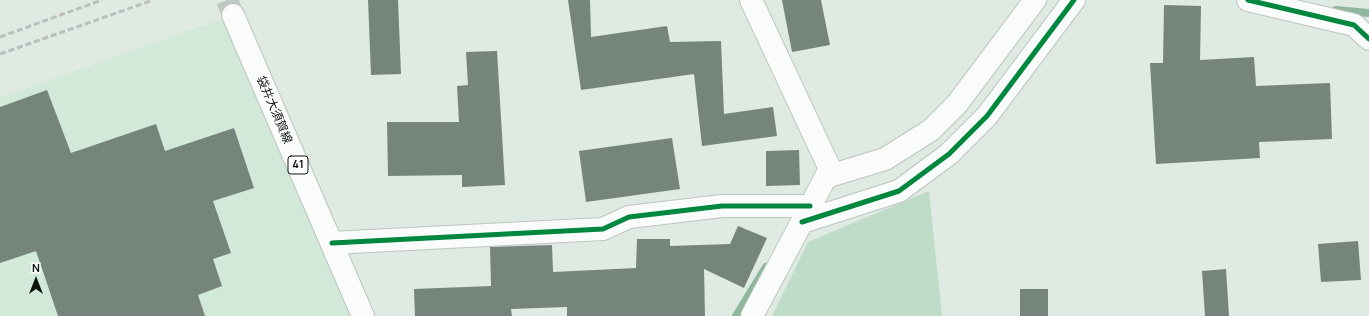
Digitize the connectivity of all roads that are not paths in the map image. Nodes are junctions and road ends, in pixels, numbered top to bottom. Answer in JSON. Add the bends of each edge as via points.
{"nodes":[{"id":1,"x":751,"y":0,"type":"edge"},
{"id":2,"x":1036,"y":0,"type":"edge"},
{"id":3,"x":1074,"y":0,"type":"edge"},
{"id":4,"x":1248,"y":0,"type":"edge"},
{"id":5,"x":233,"y":15,"type":"tunnel mouth"},
{"id":6,"x":1369,"y":39,"type":"edge"},
{"id":7,"x":826,"y":177,"type":"junction"},
{"id":8,"x":806,"y":214,"type":"junction"},
{"id":9,"x":332,"y":243,"type":"junction"},
{"id":10,"x":363,"y":316,"type":"edge"},
{"id":11,"x":752,"y":316,"type":"edge"}],
"edges":[{"from":1,"to":7,"type":"street","via":[[830,169]]},
{"from":2,"to":7,"type":"street","via":[[957,104],[931,130],[885,159]]},
{"from":3,"to":8,"type":"street","via":[[987,116],[949,154],[899,191]]},
{"from":4,"to":6,"type":"street","via":[[1354,25]]},
{"from":5,"to":9,"type":"street","name":"袋井大須賀線","number":"41"},
{"from":7,"to":8,"type":"street"},
{"from":8,"to":9,"type":"street","via":[[722,206],[629,217],[603,229]]},
{"from":8,"to":11,"type":"street"},
{"from":9,"to":10,"type":"street","name":"袋井大須賀線","number":"41"}]}
